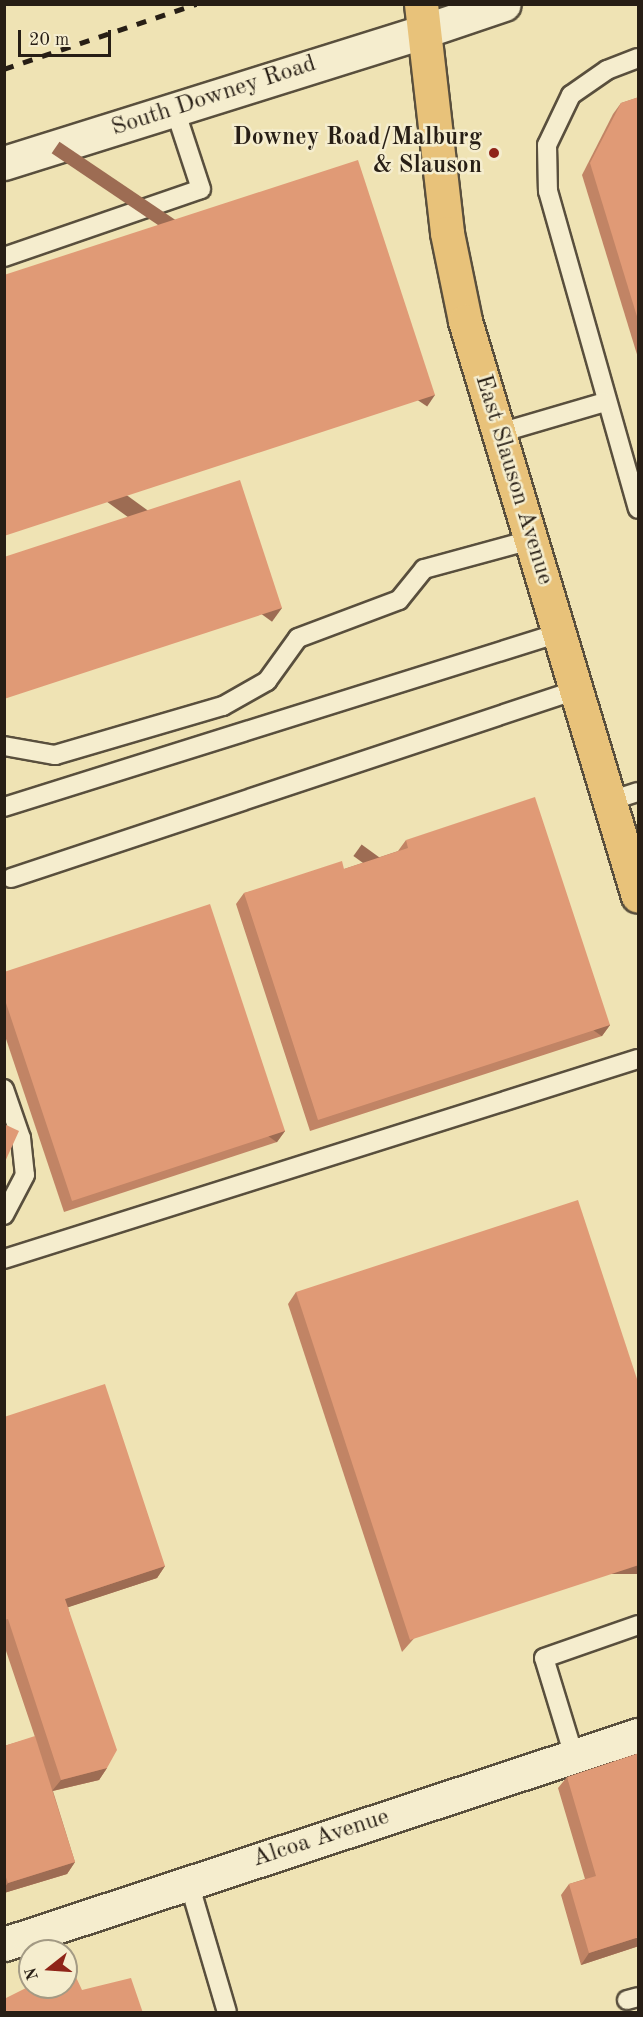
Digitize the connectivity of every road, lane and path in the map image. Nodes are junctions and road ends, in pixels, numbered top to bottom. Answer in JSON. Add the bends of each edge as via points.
{"nodes":[{"id":1,"x":504,"y":4,"type":"edge"},
{"id":2,"x":424,"y":31,"type":"edge"},
{"id":3,"x":639,"y":58,"type":"edge"},
{"id":4,"x":174,"y":110,"type":"junction"},
{"id":5,"x":4,"y":163,"type":"edge"},
{"id":6,"x":4,"y":258,"type":"edge"},
{"id":7,"x":605,"y":402,"type":"junction"},
{"id":8,"x":499,"y":434,"type":"junction"},
{"id":9,"x":639,"y":509,"type":"edge"},
{"id":10,"x":531,"y":540,"type":"junction"},
{"id":11,"x":559,"y":633,"type":"junction"},
{"id":12,"x":576,"y":690,"type":"junction"},
{"id":13,"x":4,"y":746,"type":"edge"},
{"id":14,"x":624,"y":796,"type":"edge"},
{"id":15,"x":4,"y":807,"type":"edge"},
{"id":16,"x":11,"y":878,"type":"dead end"},
{"id":17,"x":639,"y":896,"type":"edge"},
{"id":18,"x":639,"y":1059,"type":"edge"},
{"id":19,"x":4,"y":1089,"type":"edge"},
{"id":20,"x":4,"y":1215,"type":"edge"},
{"id":21,"x":4,"y":1259,"type":"edge"},
{"id":22,"x":639,"y":1625,"type":"edge"},
{"id":23,"x":639,"y":1735,"type":"edge"},
{"id":24,"x":574,"y":1756,"type":"junction"},
{"id":25,"x":189,"y":1883,"type":"junction"},
{"id":26,"x":4,"y":1944,"type":"edge"},
{"id":27,"x":227,"y":2013,"type":"edge"}],
"edges":[{"from":1,"to":2,"type":"street","name":"South Downey Road"},
{"from":2,"to":4,"type":"street","name":"South Downey Road"},
{"from":2,"to":8,"type":"main road","name":"East Slauson Avenue","via":[[447,233],[465,321]]},
{"from":3,"to":7,"type":"lane","via":[[607,70],[571,95],[547,145],[548,191]]},
{"from":4,"to":5,"type":"street","name":"South Downey Road"},
{"from":4,"to":6,"type":"lane","via":[[201,189]]},
{"from":7,"to":8,"type":"lane"},
{"from":7,"to":9,"type":"lane"},
{"from":8,"to":10,"type":"main road","name":"East Slauson Avenue"},
{"from":10,"to":11,"type":"main road","name":"East Slauson Avenue"},
{"from":10,"to":13,"type":"lane","via":[[424,569],[399,600],[298,638],[267,681],[223,706],[55,755]]},
{"from":11,"to":12,"type":"main road","name":"East Slauson Avenue"},
{"from":11,"to":15,"type":"lane"},
{"from":12,"to":14,"type":"main road","name":"East Slauson Avenue"},
{"from":12,"to":16,"type":"lane"},
{"from":14,"to":17,"type":"main road","name":"East Slauson Avenue"},
{"from":18,"to":21,"type":"lane"},
{"from":19,"to":20,"type":"lane","via":[[21,1138],[25,1175]]},
{"from":22,"to":24,"type":"lane","via":[[544,1658]]},
{"from":23,"to":24,"type":"street","name":"Alcoa Avenue"},
{"from":24,"to":25,"type":"street","name":"Alcoa Avenue"},
{"from":25,"to":26,"type":"street","name":"Alcoa Avenue"},
{"from":25,"to":27,"type":"lane"}]}
